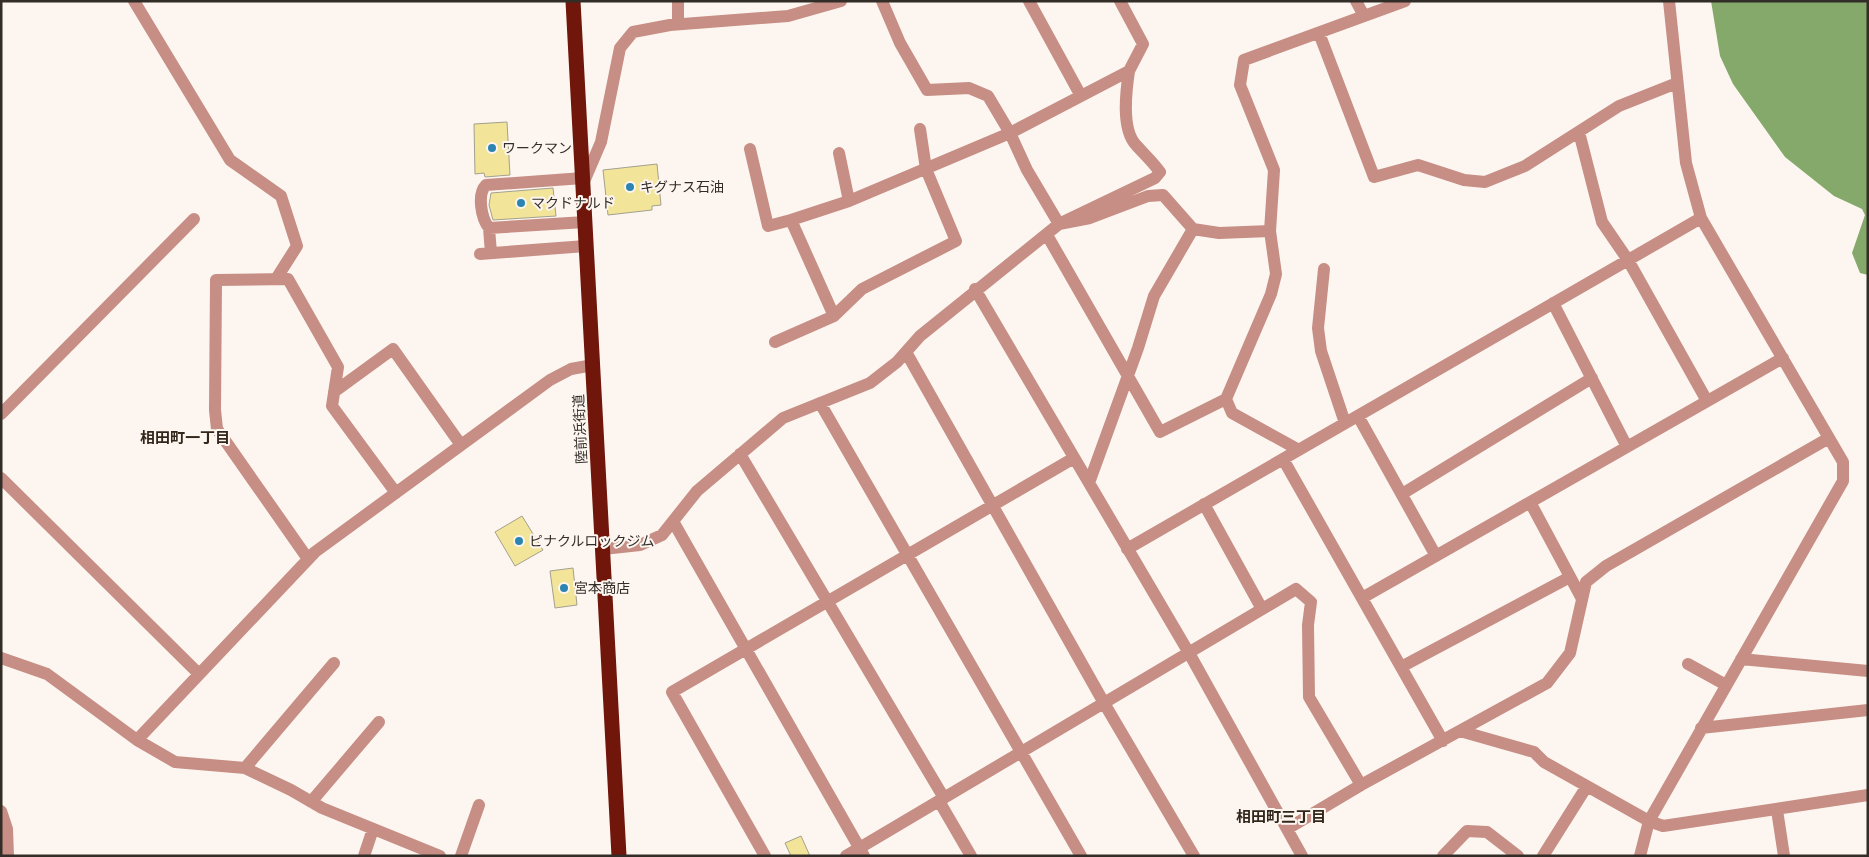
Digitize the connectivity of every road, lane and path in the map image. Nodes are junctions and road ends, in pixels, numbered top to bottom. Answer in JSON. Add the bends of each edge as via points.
{"nodes":[{"id":1,"x":134,"y":1,"type":"edge"},
{"id":2,"x":573,"y":1,"type":"edge"},
{"id":3,"x":678,"y":1,"type":"edge"},
{"id":4,"x":840,"y":1,"type":"edge"},
{"id":5,"x":882,"y":1,"type":"edge"},
{"id":6,"x":1029,"y":1,"type":"edge"},
{"id":7,"x":1120,"y":1,"type":"edge"},
{"id":8,"x":1356,"y":1,"type":"edge"},
{"id":9,"x":1405,"y":1,"type":"edge"},
{"id":10,"x":1669,"y":1,"type":"edge"},
{"id":11,"x":1364,"y":16,"type":"junction"},
{"id":12,"x":678,"y":24,"type":"junction"},
{"id":13,"x":1319,"y":33,"type":"junction"},
{"id":14,"x":1129,"y":72,"type":"junction"},
{"id":15,"x":1677,"y":83,"type":"junction"},
{"id":16,"x":1081,"y":96,"type":"junction"},
{"id":17,"x":920,"y":129,"type":"dead end"},
{"id":18,"x":1578,"y":132,"type":"junction"},
{"id":19,"x":1010,"y":133,"type":"junction"},
{"id":20,"x":750,"y":149,"type":"dead end"},
{"id":21,"x":839,"y":153,"type":"dead end"},
{"id":22,"x":926,"y":169,"type":"junction"},
{"id":23,"x":583,"y":181,"type":"junction"},
{"id":24,"x":849,"y":200,"type":"junction"},
{"id":25,"x":1701,"y":218,"type":"junction"},
{"id":26,"x":194,"y":219,"type":"dead end"},
{"id":27,"x":791,"y":220,"type":"junction"},
{"id":28,"x":585,"y":222,"type":"junction"},
{"id":29,"x":1059,"y":224,"type":"junction"},
{"id":30,"x":488,"y":228,"type":"junction"},
{"id":31,"x":1193,"y":229,"type":"junction"},
{"id":32,"x":1270,"y":231,"type":"junction"},
{"id":33,"x":1047,"y":235,"type":"junction"},
{"id":34,"x":586,"y":246,"type":"junction"},
{"id":35,"x":1628,"y":260,"type":"junction"},
{"id":36,"x":1324,"y":269,"type":"dead end"},
{"id":37,"x":276,"y":279,"type":"junction"},
{"id":38,"x":975,"y":289,"type":"junction"},
{"id":39,"x":1553,"y":303,"type":"junction"},
{"id":40,"x":834,"y":316,"type":"junction"},
{"id":41,"x":775,"y":342,"type":"dead end"},
{"id":42,"x":906,"y":352,"type":"junction"},
{"id":43,"x":1783,"y":358,"type":"junction"},
{"id":44,"x":593,"y":365,"type":"junction"},
{"id":45,"x":1128,"y":374,"type":"junction"},
{"id":46,"x":1592,"y":378,"type":"junction"},
{"id":47,"x":334,"y":392,"type":"junction"},
{"id":48,"x":1226,"y":399,"type":"junction"},
{"id":49,"x":1707,"y":401,"type":"junction"},
{"id":50,"x":820,"y":403,"type":"junction"},
{"id":51,"x":1,"y":414,"type":"edge"},
{"id":52,"x":1358,"y":416,"type":"junction"},
{"id":53,"x":1345,"y":423,"type":"junction"},
{"id":54,"x":1829,"y":438,"type":"junction"},
{"id":55,"x":462,"y":445,"type":"junction"},
{"id":56,"x":1627,"y":447,"type":"junction"},
{"id":57,"x":1299,"y":450,"type":"junction"},
{"id":58,"x":740,"y":454,"type":"junction"},
{"id":59,"x":1074,"y":458,"type":"junction"},
{"id":60,"x":1282,"y":459,"type":"junction"},
{"id":61,"x":1,"y":478,"type":"edge"},
{"id":62,"x":1089,"y":483,"type":"junction"},
{"id":63,"x":396,"y":493,"type":"junction"},
{"id":64,"x":1402,"y":494,"type":"junction"},
{"id":65,"x":1530,"y":502,"type":"junction"},
{"id":66,"x":1204,"y":504,"type":"junction"},
{"id":67,"x":993,"y":506,"type":"junction"},
{"id":68,"x":674,"y":523,"type":"junction"},
{"id":69,"x":1128,"y":548,"type":"junction"},
{"id":70,"x":604,"y":549,"type":"junction"},
{"id":71,"x":908,"y":555,"type":"junction"},
{"id":72,"x":1436,"y":556,"type":"junction"},
{"id":73,"x":308,"y":559,"type":"junction"},
{"id":74,"x":1570,"y":577,"type":"junction"},
{"id":75,"x":1362,"y":598,"type":"junction"},
{"id":76,"x":1582,"y":599,"type":"junction"},
{"id":77,"x":828,"y":602,"type":"junction"},
{"id":78,"x":1262,"y":609,"type":"junction"},
{"id":79,"x":746,"y":649,"type":"junction"},
{"id":80,"x":1189,"y":653,"type":"junction"},
{"id":81,"x":1,"y":658,"type":"edge"},
{"id":82,"x":1741,"y":659,"type":"junction"},
{"id":83,"x":334,"y":662,"type":"dead end"},
{"id":84,"x":1688,"y":664,"type":"dead end"},
{"id":85,"x":1401,"y":667,"type":"junction"},
{"id":86,"x":1868,"y":671,"type":"edge"},
{"id":87,"x":199,"y":674,"type":"junction"},
{"id":88,"x":1726,"y":684,"type":"junction"},
{"id":89,"x":1104,"y":703,"type":"junction"},
{"id":90,"x":1868,"y":710,"type":"edge"},
{"id":91,"x":379,"y":722,"type":"dead end"},
{"id":92,"x":1701,"y":728,"type":"junction"},
{"id":93,"x":1460,"y":731,"type":"junction"},
{"id":94,"x":137,"y":740,"type":"junction"},
{"id":95,"x":1443,"y":741,"type":"junction"},
{"id":96,"x":1022,"y":752,"type":"junction"},
{"id":97,"x":245,"y":768,"type":"junction"},
{"id":98,"x":1361,"y":785,"type":"junction"},
{"id":99,"x":1587,"y":786,"type":"junction"},
{"id":100,"x":1868,"y":795,"type":"edge"},
{"id":101,"x":942,"y":799,"type":"junction"},
{"id":102,"x":311,"y":802,"type":"junction"},
{"id":103,"x":479,"y":805,"type":"dead end"},
{"id":104,"x":1777,"y":810,"type":"junction"},
{"id":105,"x":1,"y":811,"type":"edge"},
{"id":106,"x":1649,"y":821,"type":"junction"},
{"id":107,"x":373,"y":829,"type":"junction"},
{"id":108,"x":1287,"y":829,"type":"junction"},
{"id":109,"x":862,"y":852,"type":"edge"},
{"id":110,"x":8,"y":856,"type":"edge"},
{"id":111,"x":364,"y":856,"type":"edge"},
{"id":112,"x":440,"y":856,"type":"edge"},
{"id":113,"x":461,"y":856,"type":"edge"},
{"id":114,"x":619,"y":856,"type":"edge"},
{"id":115,"x":765,"y":856,"type":"edge"},
{"id":116,"x":846,"y":856,"type":"edge"},
{"id":117,"x":972,"y":856,"type":"edge"},
{"id":118,"x":1081,"y":856,"type":"edge"},
{"id":119,"x":1194,"y":856,"type":"edge"},
{"id":120,"x":1302,"y":856,"type":"edge"},
{"id":121,"x":1443,"y":856,"type":"edge"},
{"id":122,"x":1518,"y":856,"type":"edge"},
{"id":123,"x":1543,"y":856,"type":"edge"},
{"id":124,"x":1640,"y":856,"type":"edge"},
{"id":125,"x":1784,"y":856,"type":"edge"}],
"edges":[{"from":1,"to":37,"type":"street","via":[[230,160],[281,196],[297,246]]},
{"from":2,"to":23,"type":"highway","name":"陸前浜街道"},
{"from":3,"to":12,"type":"street"},
{"from":4,"to":12,"type":"street","via":[[788,16]]},
{"from":5,"to":19,"type":"street","via":[[900,43],[927,90],[969,88],[988,96]]},
{"from":6,"to":16,"type":"street"},
{"from":7,"to":14,"type":"street","via":[[1143,44]]},
{"from":8,"to":11,"type":"street"},
{"from":9,"to":11,"type":"street"},
{"from":10,"to":15,"type":"street"},
{"from":11,"to":13,"type":"street"},
{"from":12,"to":23,"type":"street","via":[[633,32],[620,48],[601,142]]},
{"from":13,"to":18,"type":"street","via":[[1374,177],[1418,165],[1464,180],[1485,182],[1525,166]]},
{"from":13,"to":32,"type":"street","via":[[1244,60],[1240,85],[1274,170]]},
{"from":14,"to":16,"type":"street"},
{"from":14,"to":29,"type":"street","via":[[1125,98],[1127,123],[1134,144],[1150,156],[1160,172],[1154,178]]},
{"from":15,"to":18,"type":"street","via":[[1619,106]]},
{"from":15,"to":25,"type":"street","via":[[1686,163]]},
{"from":16,"to":19,"type":"street"},
{"from":17,"to":22,"type":"street"},
{"from":18,"to":35,"type":"street","via":[[1602,222]]},
{"from":19,"to":22,"type":"street"},
{"from":19,"to":29,"type":"street","via":[[1027,170]]},
{"from":20,"to":27,"type":"street","via":[[768,226]]},
{"from":21,"to":24,"type":"street"},
{"from":22,"to":24,"type":"street"},
{"from":22,"to":40,"type":"street","via":[[956,241],[862,289]]},
{"from":23,"to":28,"type":"highway","name":"陸前浜街道"},
{"from":23,"to":30,"type":"street","via":[[486,185],[480,195]]},
{"from":24,"to":27,"type":"street"},
{"from":25,"to":35,"type":"street"},
{"from":25,"to":43,"type":"street"},
{"from":26,"to":51,"type":"street"},
{"from":27,"to":40,"type":"street"},
{"from":28,"to":30,"type":"street"},
{"from":28,"to":34,"type":"highway","name":"陸前浜街道"},
{"from":29,"to":31,"type":"street","via":[[1090,218],[1148,196],[1163,195]]},
{"from":29,"to":33,"type":"street"},
{"from":30,"to":34,"type":"street","via":[[486,254]]},
{"from":31,"to":32,"type":"street","via":[[1219,233]]},
{"from":31,"to":45,"type":"street","via":[[1154,296]]},
{"from":32,"to":48,"type":"street","via":[[1276,274],[1271,294]]},
{"from":33,"to":38,"type":"street"},
{"from":33,"to":45,"type":"street"},
{"from":34,"to":44,"type":"highway","name":"陸前浜街道"},
{"from":35,"to":39,"type":"street"},
{"from":35,"to":49,"type":"street"},
{"from":36,"to":53,"type":"street","via":[[1318,328],[1321,351]]},
{"from":37,"to":47,"type":"street","via":[[288,279],[338,367]]},
{"from":37,"to":73,"type":"street","via":[[216,280],[217,429]]},
{"from":38,"to":42,"type":"street"},
{"from":38,"to":59,"type":"street"},
{"from":39,"to":46,"type":"street"},
{"from":39,"to":52,"type":"street"},
{"from":40,"to":41,"type":"street"},
{"from":42,"to":50,"type":"street","via":[[870,383]]},
{"from":42,"to":67,"type":"street"},
{"from":43,"to":49,"type":"street"},
{"from":43,"to":54,"type":"street"},
{"from":44,"to":55,"type":"street","via":[[571,369],[550,380]]},
{"from":44,"to":70,"type":"highway","name":"陸前浜街道"},
{"from":45,"to":48,"type":"street","via":[[1160,432]]},
{"from":45,"to":62,"type":"street"},
{"from":46,"to":56,"type":"street"},
{"from":46,"to":64,"type":"street"},
{"from":47,"to":55,"type":"street","via":[[393,349]]},
{"from":47,"to":63,"type":"street","via":[[332,406]]},
{"from":48,"to":57,"type":"street","via":[[1232,413]]},
{"from":49,"to":56,"type":"street"},
{"from":50,"to":58,"type":"street","via":[[783,418]]},
{"from":50,"to":71,"type":"street"},
{"from":52,"to":53,"type":"street"},
{"from":52,"to":64,"type":"street"},
{"from":53,"to":57,"type":"street"},
{"from":54,"to":76,"type":"street","via":[[1606,566],[1586,582]]},
{"from":54,"to":82,"type":"street","via":[[1843,462],[1843,481]]},
{"from":55,"to":63,"type":"street"},
{"from":56,"to":65,"type":"street"},
{"from":57,"to":60,"type":"street"},
{"from":58,"to":68,"type":"street","via":[[697,491]]},
{"from":58,"to":77,"type":"street"},
{"from":59,"to":62,"type":"street"},
{"from":59,"to":67,"type":"street"},
{"from":60,"to":66,"type":"street"},
{"from":60,"to":75,"type":"street"},
{"from":61,"to":87,"type":"street"},
{"from":62,"to":69,"type":"street"},
{"from":63,"to":73,"type":"street"},
{"from":64,"to":72,"type":"street"},
{"from":65,"to":72,"type":"street"},
{"from":65,"to":74,"type":"street"},
{"from":66,"to":69,"type":"street"},
{"from":66,"to":78,"type":"street"},
{"from":67,"to":71,"type":"street"},
{"from":67,"to":89,"type":"street"},
{"from":68,"to":70,"type":"street","via":[[654,540]]},
{"from":68,"to":79,"type":"street"},
{"from":69,"to":80,"type":"street"},
{"from":70,"to":114,"type":"highway","name":"陸前浜街道"},
{"from":71,"to":77,"type":"street"},
{"from":71,"to":96,"type":"street"},
{"from":72,"to":75,"type":"street"},
{"from":73,"to":87,"type":"street"},
{"from":74,"to":76,"type":"street"},
{"from":74,"to":85,"type":"street"},
{"from":75,"to":85,"type":"street"},
{"from":76,"to":93,"type":"street","via":[[1570,654],[1547,683]]},
{"from":77,"to":79,"type":"street"},
{"from":77,"to":101,"type":"street"},
{"from":78,"to":80,"type":"street"},
{"from":78,"to":98,"type":"street","via":[[1296,589],[1311,602],[1308,625],[1309,697]]},
{"from":79,"to":109,"type":"street"},
{"from":79,"to":115,"type":"street","via":[[672,692]]},
{"from":80,"to":89,"type":"street"},
{"from":80,"to":108,"type":"street"},
{"from":81,"to":94,"type":"street","via":[[48,674]]},
{"from":82,"to":86,"type":"street"},
{"from":82,"to":88,"type":"street"},
{"from":83,"to":97,"type":"street"},
{"from":84,"to":88,"type":"street"},
{"from":85,"to":95,"type":"street"},
{"from":87,"to":94,"type":"street"},
{"from":88,"to":92,"type":"street"},
{"from":89,"to":96,"type":"street"},
{"from":89,"to":119,"type":"street"},
{"from":90,"to":92,"type":"street"},
{"from":91,"to":102,"type":"street"},
{"from":92,"to":106,"type":"street"},
{"from":93,"to":95,"type":"street"},
{"from":93,"to":99,"type":"street","via":[[1534,752],[1544,762]]},
{"from":94,"to":97,"type":"street","via":[[175,762]]},
{"from":95,"to":98,"type":"street"},
{"from":96,"to":101,"type":"street"},
{"from":96,"to":118,"type":"street"},
{"from":97,"to":102,"type":"street"},
{"from":98,"to":108,"type":"street"},
{"from":99,"to":106,"type":"street"},
{"from":99,"to":123,"type":"street"},
{"from":100,"to":104,"type":"street"},
{"from":101,"to":109,"type":"street"},
{"from":101,"to":117,"type":"street"},
{"from":102,"to":107,"type":"street"},
{"from":103,"to":113,"type":"street"},
{"from":104,"to":106,"type":"street","via":[[1663,826]]},
{"from":104,"to":125,"type":"street"},
{"from":105,"to":110,"type":"street","via":[[7,829]]},
{"from":106,"to":124,"type":"street"},
{"from":107,"to":111,"type":"street"},
{"from":107,"to":112,"type":"street"},
{"from":108,"to":120,"type":"street"},
{"from":109,"to":116,"type":"street"},
{"from":121,"to":122,"type":"street","via":[[1467,832],[1487,832]]}]}
